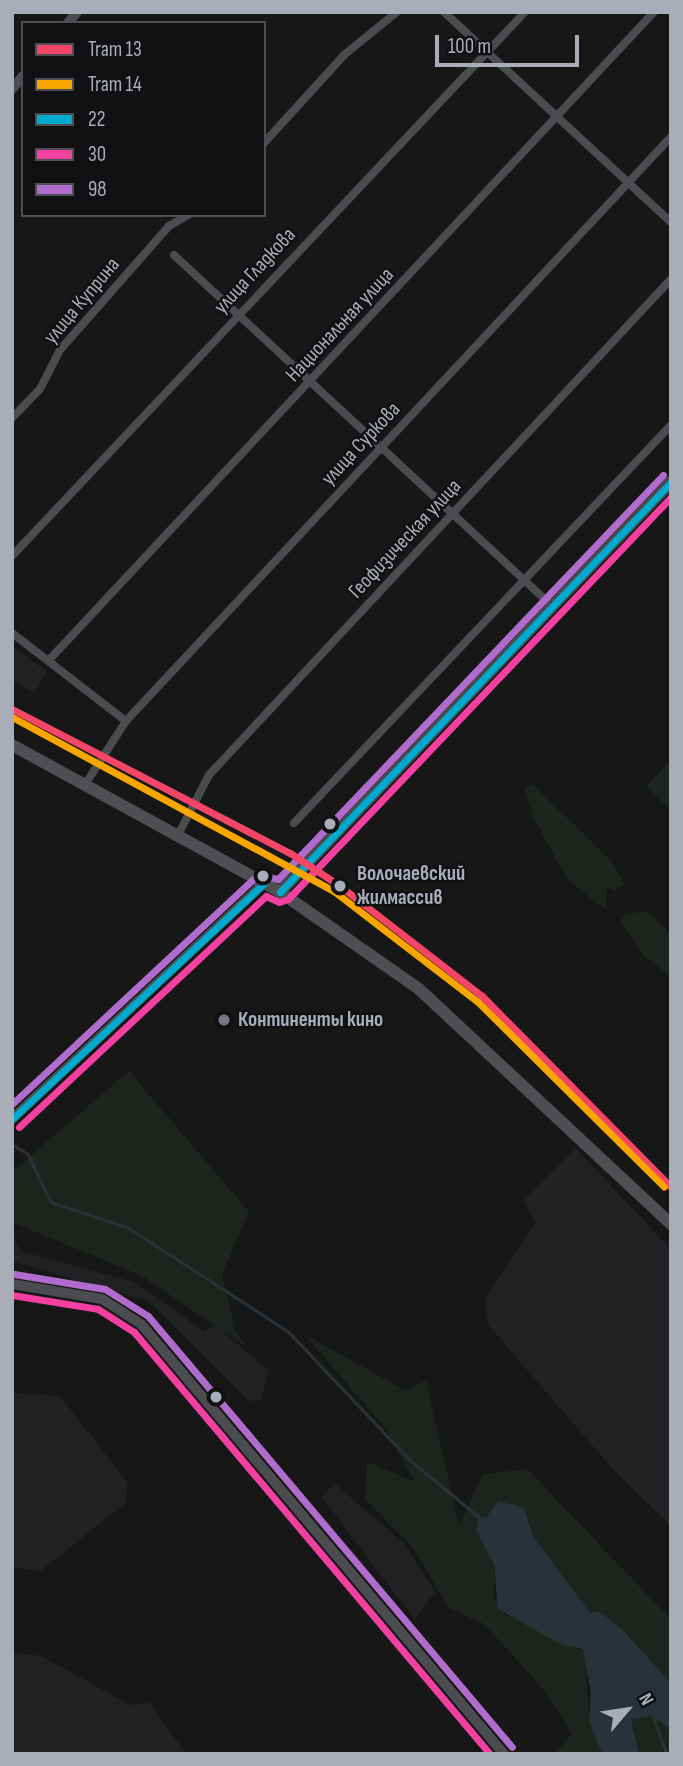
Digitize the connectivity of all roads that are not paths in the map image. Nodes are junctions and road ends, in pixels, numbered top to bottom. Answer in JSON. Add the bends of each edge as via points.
{"nodes":[{"id":1,"x":397,"y":12,"type":"edge"},
{"id":2,"x":444,"y":12,"type":"edge"},
{"id":3,"x":525,"y":12,"type":"edge"},
{"id":4,"x":654,"y":12,"type":"edge"},
{"id":5,"x":487,"y":52,"type":"junction"},
{"id":6,"x":557,"y":117,"type":"junction"},
{"id":7,"x":671,"y":136,"type":"edge"},
{"id":8,"x":266,"y":141,"type":"edge"},
{"id":9,"x":629,"y":182,"type":"junction"},
{"id":10,"x":185,"y":217,"type":"edge"},
{"id":11,"x":671,"y":222,"type":"edge"},
{"id":12,"x":174,"y":256,"type":"dead end"},
{"id":13,"x":671,"y":279,"type":"edge"},
{"id":14,"x":237,"y":315,"type":"junction"},
{"id":15,"x":309,"y":384,"type":"junction"},
{"id":16,"x":12,"y":418,"type":"edge"},
{"id":17,"x":671,"y":425,"type":"edge"},
{"id":18,"x":380,"y":450,"type":"junction"},
{"id":19,"x":671,"y":482,"type":"edge"},
{"id":20,"x":450,"y":516,"type":"junction"},
{"id":21,"x":12,"y":556,"type":"edge"},
{"id":22,"x":525,"y":580,"type":"junction"},
{"id":23,"x":552,"y":606,"type":"junction"},
{"id":24,"x":12,"y":633,"type":"edge"},
{"id":25,"x":50,"y":659,"type":"junction"},
{"id":26,"x":126,"y":721,"type":"junction"},
{"id":27,"x":12,"y":746,"type":"edge"},
{"id":28,"x":86,"y":783,"type":"junction"},
{"id":29,"x":294,"y":823,"type":"dead end"},
{"id":30,"x":179,"y":833,"type":"junction"},
{"id":31,"x":264,"y":883,"type":"junction"},
{"id":32,"x":280,"y":892,"type":"junction"},
{"id":33,"x":12,"y":1119,"type":"edge"},
{"id":34,"x":671,"y":1224,"type":"edge"},
{"id":35,"x":12,"y":1284,"type":"edge"},
{"id":36,"x":504,"y":1754,"type":"edge"}],
"edges":[{"from":1,"to":8,"type":"street","via":[[344,55]]},
{"from":2,"to":5,"type":"street"},
{"from":3,"to":5,"type":"street","name":"улица Гладкова"},
{"from":4,"to":6,"type":"street","name":"Национальная улица"},
{"from":5,"to":6,"type":"street"},
{"from":5,"to":14,"type":"street","name":"улица Гладкова"},
{"from":6,"to":9,"type":"street"},
{"from":6,"to":15,"type":"street","name":"Национальная улица"},
{"from":7,"to":9,"type":"street","name":"улица Суркова"},
{"from":9,"to":11,"type":"street"},
{"from":9,"to":18,"type":"street","name":"улица Суркова"},
{"from":10,"to":16,"type":"street","name":"улица Куприна","via":[[169,226],[60,350],[40,388]]},
{"from":12,"to":14,"type":"street"},
{"from":13,"to":20,"type":"street","name":"Геофизическая улица"},
{"from":14,"to":15,"type":"street"},
{"from":14,"to":21,"type":"street","name":"улица Гладкова"},
{"from":15,"to":18,"type":"street"},
{"from":15,"to":25,"type":"street","name":"Национальная улица"},
{"from":17,"to":22,"type":"street"},
{"from":18,"to":20,"type":"street"},
{"from":18,"to":26,"type":"street","name":"улица Суркова"},
{"from":19,"to":23,"type":"main road"},
{"from":20,"to":22,"type":"street"},
{"from":20,"to":30,"type":"street","name":"Геофизическая улица","via":[[209,775]]},
{"from":22,"to":23,"type":"street"},
{"from":22,"to":29,"type":"street"},
{"from":23,"to":32,"type":"main road"},
{"from":24,"to":25,"type":"street"},
{"from":25,"to":26,"type":"street"},
{"from":26,"to":28,"type":"street","name":"улица Суркова"},
{"from":27,"to":28,"type":"main road"},
{"from":28,"to":30,"type":"main road"},
{"from":30,"to":31,"type":"main road"},
{"from":31,"to":32,"type":"main road"},
{"from":31,"to":33,"type":"street"},
{"from":32,"to":34,"type":"main road","via":[[419,989]]},
{"from":35,"to":36,"type":"street","via":[[93,1296],[141,1324]]}]}
